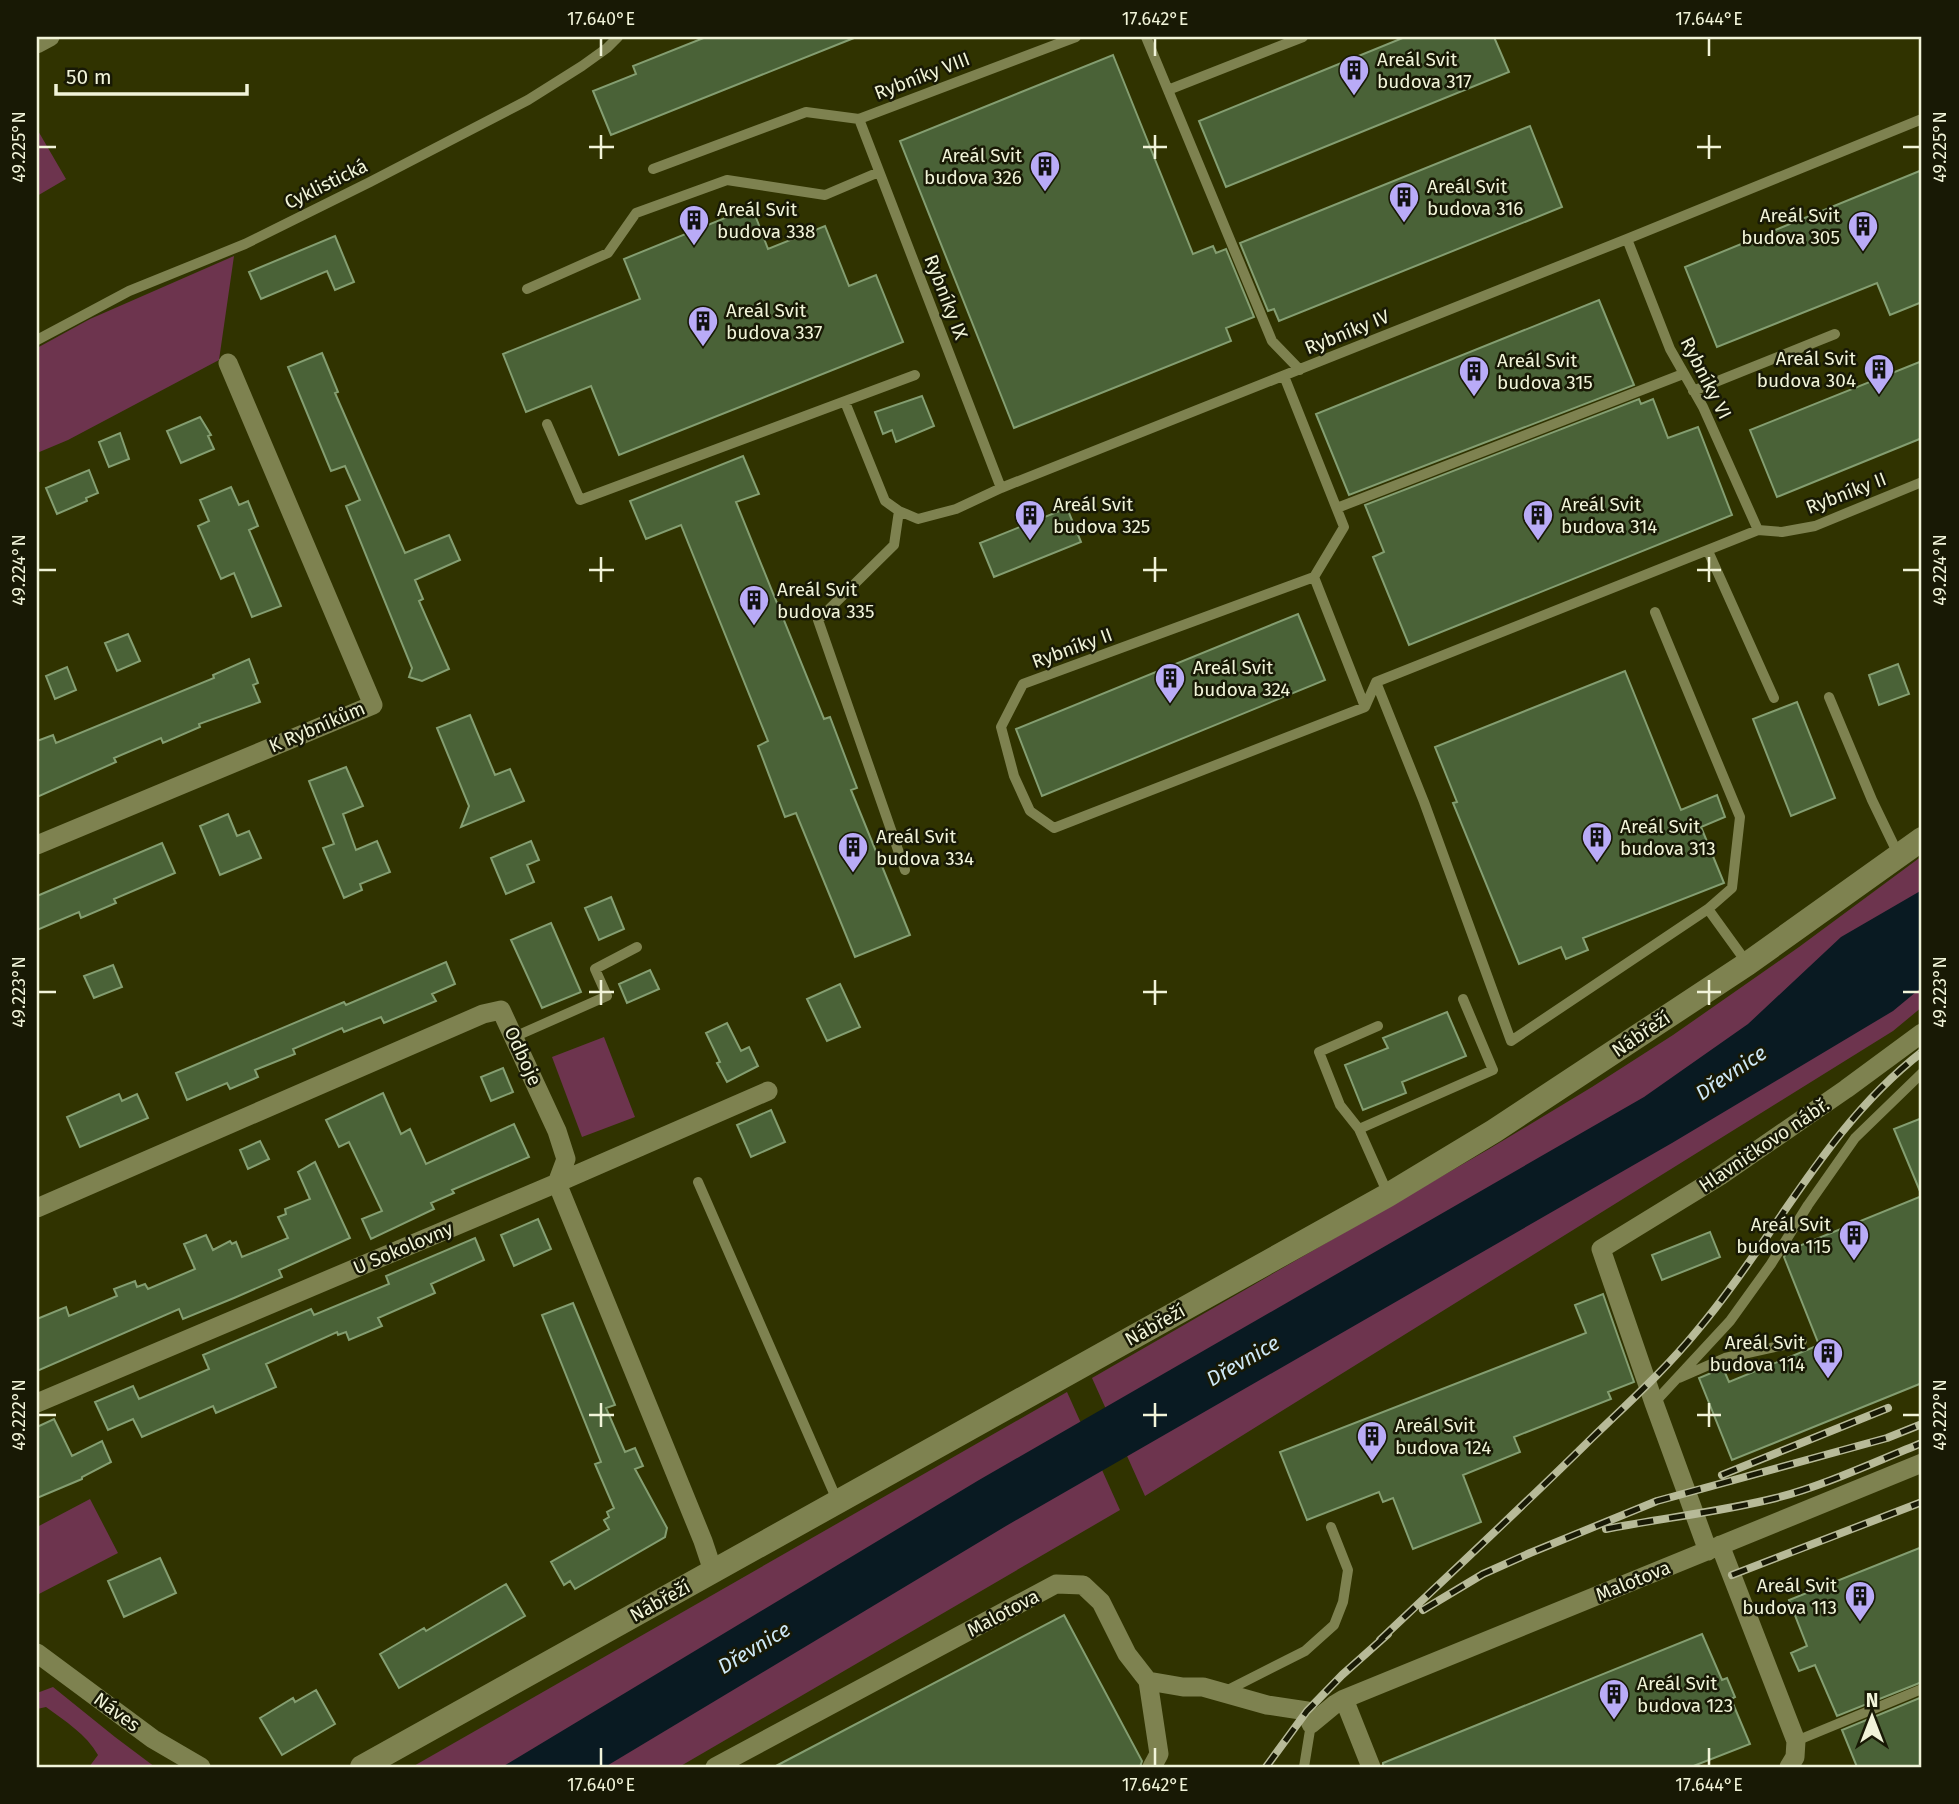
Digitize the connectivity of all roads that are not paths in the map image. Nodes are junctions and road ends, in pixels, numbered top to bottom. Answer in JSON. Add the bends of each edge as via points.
{"nodes":[{"id":1,"x":50,"y":37,"type":"edge"},
{"id":2,"x":618,"y":37,"type":"edge"},
{"id":3,"x":1076,"y":37,"type":"edge"},
{"id":4,"x":1146,"y":37,"type":"edge"},
{"id":5,"x":1303,"y":37,"type":"edge"},
{"id":6,"x":37,"y":44,"type":"edge"},
{"id":7,"x":1168,"y":90,"type":"junction"},
{"id":8,"x":859,"y":118,"type":"junction"},
{"id":9,"x":1922,"y":119,"type":"edge"},
{"id":10,"x":653,"y":169,"type":"dead end"},
{"id":11,"x":879,"y":172,"type":"junction"},
{"id":12,"x":1627,"y":239,"type":"junction"},
{"id":13,"x":527,"y":289,"type":"dead end"},
{"id":14,"x":1835,"y":334,"type":"dead end"},
{"id":15,"x":37,"y":340,"type":"edge"},
{"id":16,"x":228,"y":363,"type":"dead end"},
{"id":17,"x":1300,"y":370,"type":"junction"},
{"id":18,"x":1683,"y":374,"type":"junction"},
{"id":19,"x":915,"y":375,"type":"dead end"},
{"id":20,"x":1284,"y":376,"type":"junction"},
{"id":21,"x":1693,"y":391,"type":"junction"},
{"id":22,"x":845,"y":402,"type":"junction"},
{"id":23,"x":547,"y":424,"type":"dead end"},
{"id":24,"x":1922,"y":482,"type":"edge"},
{"id":25,"x":1001,"y":488,"type":"junction"},
{"id":26,"x":1337,"y":508,"type":"junction"},
{"id":27,"x":899,"y":511,"type":"junction"},
{"id":28,"x":1758,"y":530,"type":"junction"},
{"id":29,"x":1708,"y":551,"type":"junction"},
{"id":30,"x":1314,"y":577,"type":"junction"},
{"id":31,"x":1654,"y":612,"type":"dead end"},
{"id":32,"x":1376,"y":682,"type":"junction"},
{"id":33,"x":1829,"y":697,"type":"dead end"},
{"id":34,"x":1774,"y":698,"type":"dead end"},
{"id":35,"x":1365,"y":707,"type":"junction"},
{"id":36,"x":1922,"y":839,"type":"edge"},
{"id":37,"x":37,"y":845,"type":"edge"},
{"id":38,"x":1899,"y":857,"type":"junction"},
{"id":39,"x":905,"y":870,"type":"dead end"},
{"id":40,"x":1708,"y":909,"type":"junction"},
{"id":41,"x":637,"y":947,"type":"dead end"},
{"id":42,"x":1747,"y":964,"type":"junction"},
{"id":43,"x":1463,"y":999,"type":"dead end"},
{"id":44,"x":1378,"y":1026,"type":"dead end"},
{"id":45,"x":1922,"y":1033,"type":"edge"},
{"id":46,"x":514,"y":1037,"type":"junction"},
{"id":47,"x":1922,"y":1073,"type":"edge"},
{"id":48,"x":768,"y":1091,"type":"dead end"},
{"id":49,"x":1359,"y":1129,"type":"junction"},
{"id":50,"x":698,"y":1182,"type":"dead end"},
{"id":51,"x":557,"y":1183,"type":"junction"},
{"id":52,"x":1388,"y":1195,"type":"junction"},
{"id":53,"x":37,"y":1208,"type":"edge"},
{"id":54,"x":1802,"y":1341,"type":"dead end"},
{"id":55,"x":1676,"y":1379,"type":"junction"},
{"id":56,"x":37,"y":1403,"type":"edge"},
{"id":57,"x":1654,"y":1403,"type":"junction"},
{"id":58,"x":1922,"y":1464,"type":"edge"},
{"id":59,"x":838,"y":1501,"type":"junction"},
{"id":60,"x":1331,"y":1527,"type":"dead end"},
{"id":61,"x":1714,"y":1548,"type":"junction"},
{"id":62,"x":713,"y":1571,"type":"junction"},
{"id":63,"x":37,"y":1653,"type":"edge"},
{"id":64,"x":1148,"y":1681,"type":"junction"},
{"id":65,"x":1922,"y":1689,"type":"edge"},
{"id":66,"x":1223,"y":1693,"type":"junction"},
{"id":67,"x":1344,"y":1699,"type":"junction"},
{"id":68,"x":1311,"y":1724,"type":"junction"},
{"id":69,"x":1796,"y":1741,"type":"junction"},
{"id":70,"x":201,"y":1767,"type":"edge"},
{"id":71,"x":362,"y":1767,"type":"edge"},
{"id":72,"x":715,"y":1767,"type":"edge"},
{"id":73,"x":1152,"y":1767,"type":"edge"},
{"id":74,"x":1304,"y":1767,"type":"edge"},
{"id":75,"x":1371,"y":1767,"type":"edge"},
{"id":76,"x":1789,"y":1767,"type":"edge"}],
"edges":[{"from":1,"to":6,"type":"street"},
{"from":2,"to":15,"type":"lane","name":"Cyklistická","via":[[528,100],[383,176],[245,244],[129,291]]},
{"from":3,"to":8,"type":"lane","name":"Rybníky VIII"},
{"from":4,"to":7,"type":"lane"},
{"from":5,"to":7,"type":"lane"},
{"from":7,"to":17,"type":"lane","via":[[1272,341]]},
{"from":8,"to":10,"type":"lane","via":[[806,112]]},
{"from":8,"to":11,"type":"lane","name":"Rybníky IX"},
{"from":9,"to":12,"type":"lane","name":"Rybníky IV"},
{"from":11,"to":13,"type":"lane","via":[[825,195],[727,180],[636,213],[608,253]]},
{"from":11,"to":25,"type":"lane","name":"Rybníky IX"},
{"from":12,"to":17,"type":"lane","name":"Rybníky IV"},
{"from":12,"to":18,"type":"lane","name":"Rybníky VI"},
{"from":14,"to":21,"type":"lane"},
{"from":16,"to":37,"type":"street","name":"K Rybníkům","via":[[373,705]]},
{"from":17,"to":20,"type":"lane","name":"Rybníky IV"},
{"from":18,"to":21,"type":"lane","name":"Rybníky VI"},
{"from":18,"to":26,"type":"lane"},
{"from":19,"to":22,"type":"lane"},
{"from":20,"to":25,"type":"lane","name":"Rybníky IV"},
{"from":20,"to":26,"type":"lane"},
{"from":21,"to":28,"type":"lane","name":"Rybníky VI"},
{"from":22,"to":23,"type":"lane","via":[[580,500]]},
{"from":22,"to":27,"type":"lane","via":[[885,501]]},
{"from":24,"to":28,"type":"lane","name":"Rybníky II","via":[[1815,526],[1783,532]]},
{"from":25,"to":27,"type":"lane","name":"Rybníky IV","via":[[956,509],[918,519]]},
{"from":26,"to":30,"type":"lane","via":[[1344,527]]},
{"from":27,"to":39,"type":"lane","via":[[894,545],[818,620]]},
{"from":28,"to":29,"type":"lane","name":"Rybníky II"},
{"from":29,"to":32,"type":"lane","name":"Rybníky II"},
{"from":29,"to":34,"type":"lane"},
{"from":30,"to":35,"type":"lane"},
{"from":30,"to":35,"type":"lane","name":"Rybníky II","via":[[1023,684],[1001,727],[1014,776],[1030,811],[1054,828]]},
{"from":31,"to":40,"type":"lane","via":[[1740,817],[1732,888]]},
{"from":32,"to":35,"type":"lane"},
{"from":32,"to":40,"type":"lane","via":[[1511,1041]]},
{"from":33,"to":38,"type":"lane"},
{"from":36,"to":38,"type":"street","name":"Nábřeží"},
{"from":38,"to":42,"type":"street","name":"Nábřeží"},
{"from":40,"to":42,"type":"lane"},
{"from":41,"to":46,"type":"lane","via":[[595,969],[607,996]]},
{"from":42,"to":52,"type":"street","name":"Nábřeží","via":[[1494,1131]]},
{"from":43,"to":49,"type":"lane","via":[[1493,1070]]},
{"from":44,"to":49,"type":"lane","via":[[1319,1052],[1340,1105]]},
{"from":45,"to":57,"type":"street","name":"Hlavničkovo nábř.","via":[[1720,1175],[1601,1249]]},
{"from":46,"to":51,"type":"street","name":"Odboje","via":[[566,1159]]},
{"from":46,"to":53,"type":"street","name":"Odboje","via":[[501,1010],[483,1014]]},
{"from":47,"to":55,"type":"lane","via":[[1855,1138],[1730,1321]]},
{"from":48,"to":51,"type":"street","name":"U Sokolovny"},
{"from":49,"to":52,"type":"lane"},
{"from":50,"to":59,"type":"lane"},
{"from":51,"to":56,"type":"street","name":"U Sokolovny"},
{"from":51,"to":62,"type":"street"},
{"from":52,"to":59,"type":"street","name":"Nábřeží"},
{"from":54,"to":55,"type":"lane","via":[[1725,1358]]},
{"from":55,"to":57,"type":"lane"},
{"from":57,"to":61,"type":"street"},
{"from":58,"to":61,"type":"street","name":"Malotova"},
{"from":59,"to":62,"type":"street","name":"Nábřeží"},
{"from":60,"to":66,"type":"lane","via":[[1348,1570],[1334,1625],[1305,1651]]},
{"from":61,"to":67,"type":"street","name":"Malotova"},
{"from":61,"to":69,"type":"street"},
{"from":62,"to":71,"type":"street","name":"Nábřeží"},
{"from":63,"to":70,"type":"street","name":"Náves","via":[[153,1739]]},
{"from":64,"to":66,"type":"street"},
{"from":64,"to":72,"type":"street","name":"Malotova","via":[[1127,1654],[1101,1602],[1083,1585],[1056,1584]]},
{"from":64,"to":73,"type":"street","via":[[1158,1754]]},
{"from":65,"to":69,"type":"lane"},
{"from":66,"to":68,"type":"street","via":[[1307,1711]]},
{"from":67,"to":68,"type":"street","name":"Malotova"},
{"from":67,"to":75,"type":"street"},
{"from":68,"to":74,"type":"lane"},
{"from":69,"to":76,"type":"street"}]}
